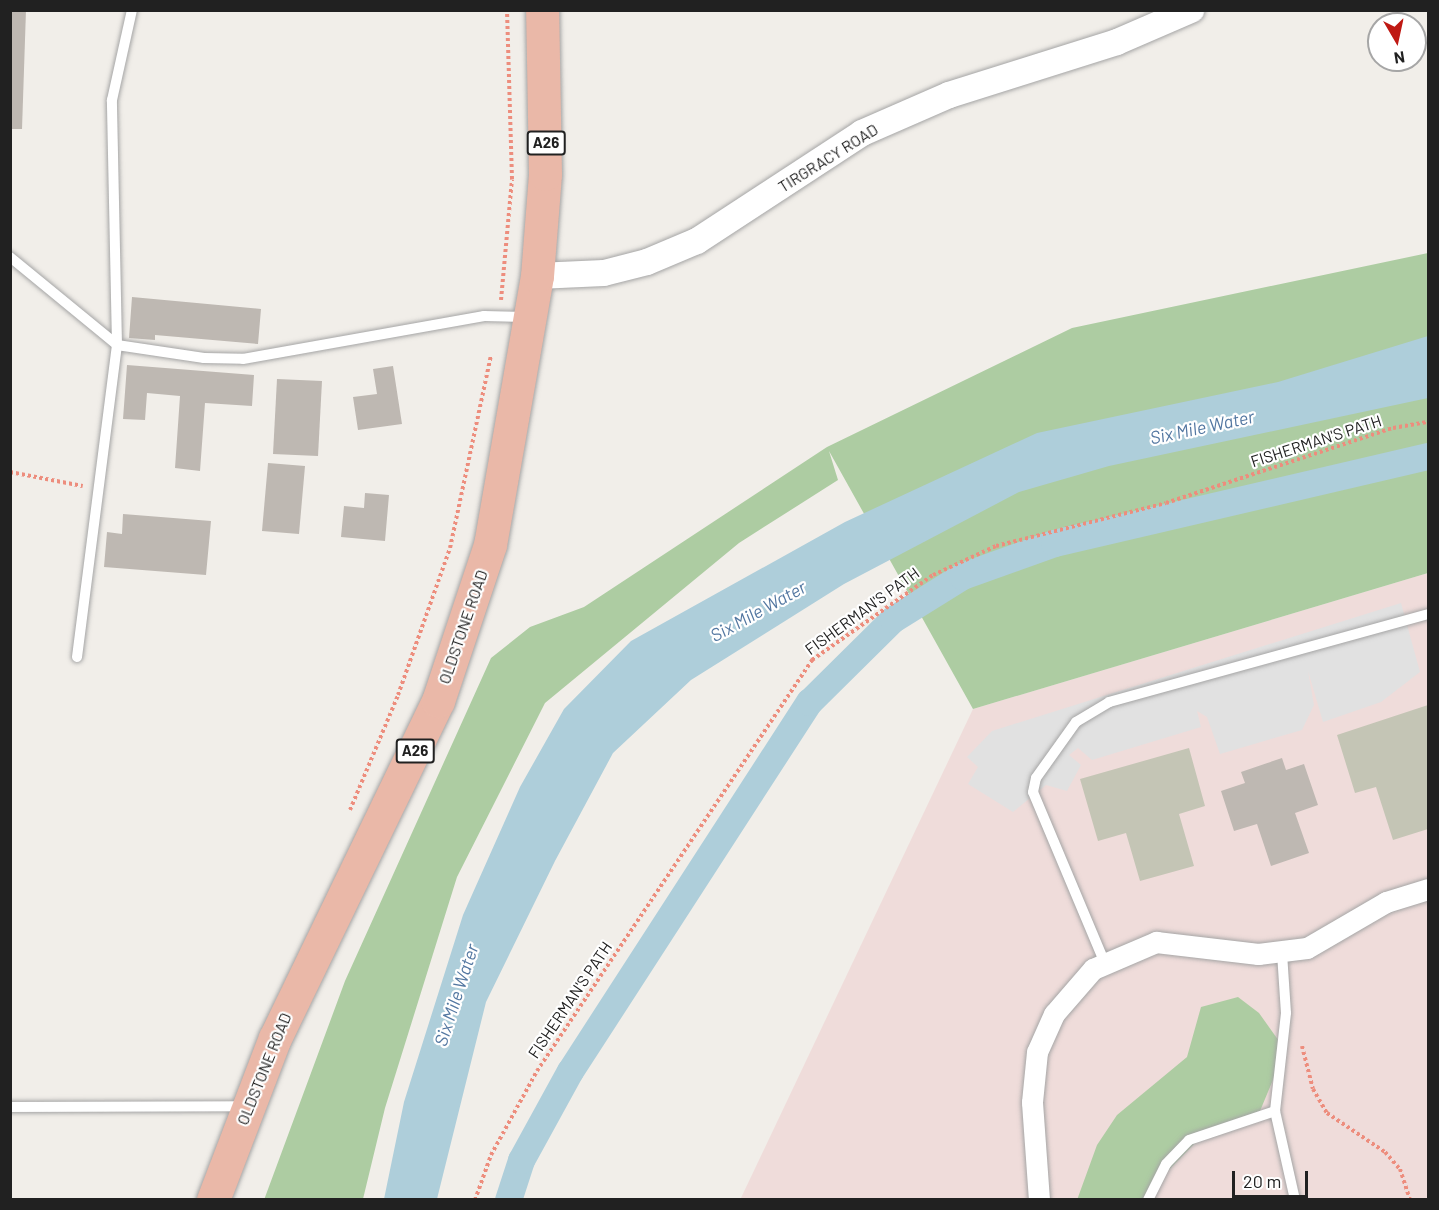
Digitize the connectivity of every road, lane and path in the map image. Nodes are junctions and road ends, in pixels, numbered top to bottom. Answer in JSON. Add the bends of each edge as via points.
{"nodes":[{"id":1,"x":132,"y":10,"type":"edge"},
{"id":2,"x":507,"y":10,"type":"edge"},
{"id":3,"x":542,"y":10,"type":"edge"},
{"id":4,"x":1191,"y":10,"type":"edge"},
{"id":5,"x":10,"y":257,"type":"edge"},
{"id":6,"x":537,"y":276,"type":"junction"},
{"id":7,"x":499,"y":316,"type":"junction"},
{"id":8,"x":532,"y":317,"type":"junction"},
{"id":9,"x":117,"y":345,"type":"junction"},
{"id":10,"x":1428,"y":422,"type":"edge"},
{"id":11,"x":10,"y":472,"type":"edge"},
{"id":12,"x":101,"y":489,"type":"junction"},
{"id":13,"x":1428,"y":614,"type":"edge"},
{"id":14,"x":76,"y":657,"type":"dead end"},
{"id":15,"x":345,"y":822,"type":"dead end"},
{"id":16,"x":1428,"y":890,"type":"edge"},
{"id":17,"x":1282,"y":953,"type":"junction"},
{"id":18,"x":1104,"y":961,"type":"junction"},
{"id":19,"x":1302,"y":1040,"type":"dead end"},
{"id":20,"x":248,"y":1106,"type":"junction"},
{"id":21,"x":10,"y":1107,"type":"edge"},
{"id":22,"x":1275,"y":1111,"type":"junction"},
{"id":23,"x":213,"y":1200,"type":"edge"},
{"id":24,"x":475,"y":1200,"type":"edge"},
{"id":25,"x":1039,"y":1200,"type":"edge"},
{"id":26,"x":1148,"y":1200,"type":"edge"},
{"id":27,"x":1295,"y":1200,"type":"edge"},
{"id":28,"x":1410,"y":1200,"type":"edge"}],
"edges":[{"from":1,"to":9,"type":"lane","via":[[112,99]]},
{"from":2,"to":7,"type":"path","via":[[512,179]]},
{"from":3,"to":6,"type":"highway","name":"OLDSTONE ROAD","number":"A26","via":[[545,174]]},
{"from":4,"to":6,"type":"street","name":"TIRGRACY ROAD","via":[[1117,42],[949,95],[862,133],[697,241],[647,262],[604,273]]},
{"from":5,"to":9,"type":"lane"},
{"from":6,"to":8,"type":"highway","name":"OLDSTONE ROAD","number":"A26"},
{"from":7,"to":8,"type":"lane"},
{"from":7,"to":9,"type":"lane","via":[[243,359]]},
{"from":7,"to":15,"type":"path","via":[[450,548],[398,695]]},
{"from":8,"to":20,"type":"highway","name":"OLDSTONE ROAD","number":"A26","via":[[507,465],[467,624],[408,768],[274,1038]]},
{"from":9,"to":12,"type":"lane"},
{"from":10,"to":24,"type":"path","name":"FISHERMAN'S PATH","via":[[1166,503],[996,546],[933,575],[812,660],[537,1071],[491,1155]]},
{"from":11,"to":12,"type":"path"},
{"from":12,"to":14,"type":"lane"},
{"from":13,"to":18,"type":"lane","via":[[1109,702],[1076,722],[1036,778],[1033,792]]},
{"from":16,"to":17,"type":"street","via":[[1386,902],[1307,948]]},
{"from":17,"to":18,"type":"street","via":[[1173,941],[1140,946]]},
{"from":17,"to":22,"type":"lane","via":[[1286,1013]]},
{"from":18,"to":25,"type":"street","via":[[1054,1014],[1037,1052],[1032,1102]]},
{"from":19,"to":28,"type":"path","via":[[1319,1102],[1327,1113],[1385,1152],[1400,1169]]},
{"from":20,"to":21,"type":"lane"},
{"from":20,"to":23,"type":"highway","name":"OLDSTONE ROAD","number":"A26"},
{"from":22,"to":26,"type":"lane","via":[[1189,1140],[1166,1164]]},
{"from":22,"to":27,"type":"lane"}]}
